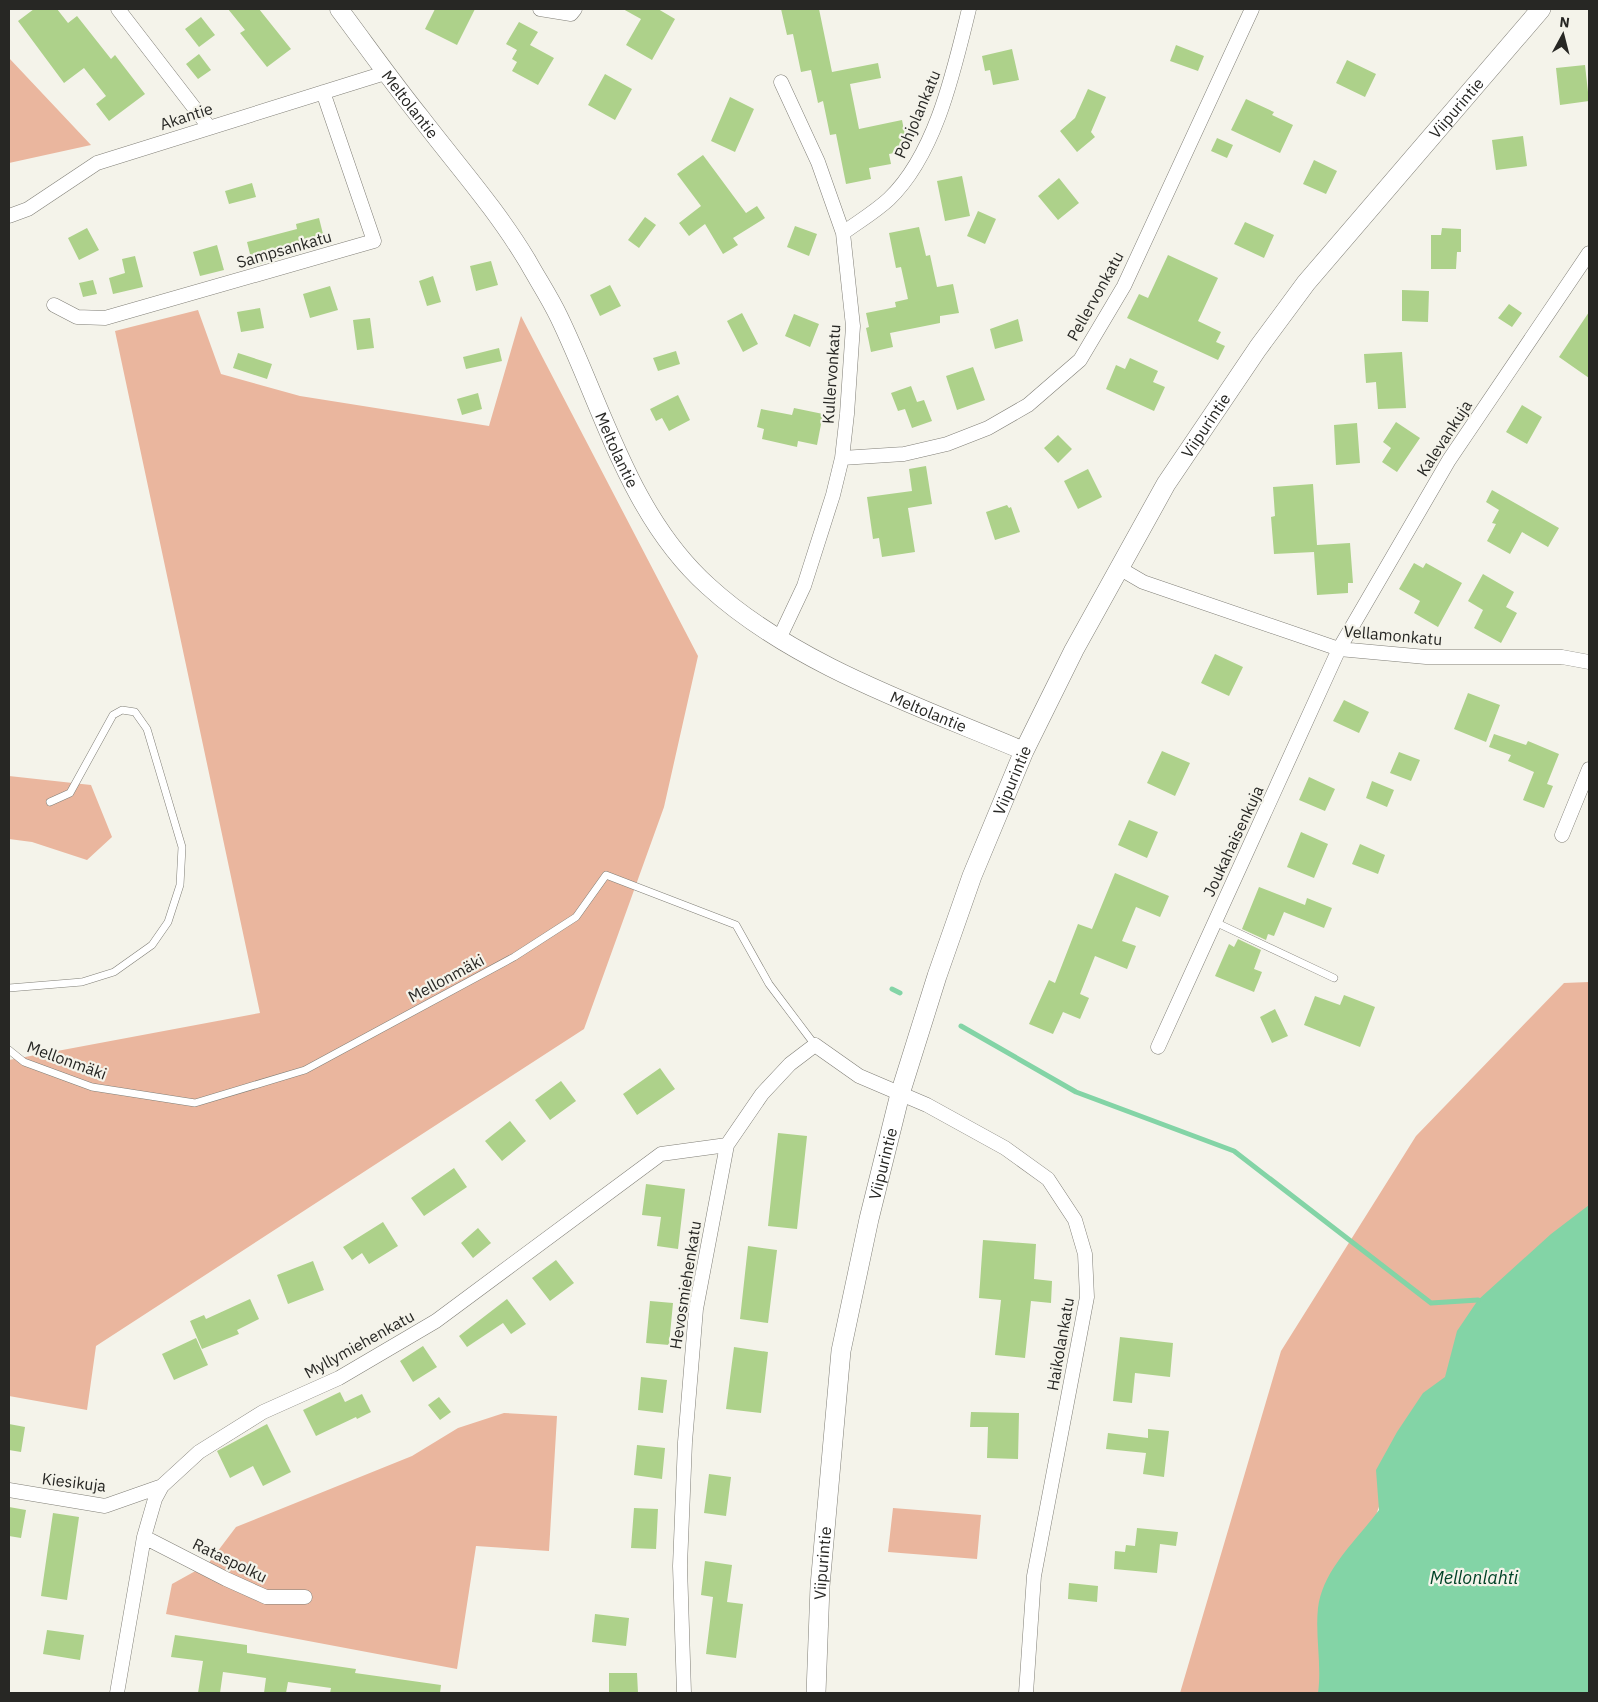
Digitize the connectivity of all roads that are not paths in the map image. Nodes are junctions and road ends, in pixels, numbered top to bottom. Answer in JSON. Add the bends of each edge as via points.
{"nodes":[{"id":1,"x":118,"y":9,"type":"edge"},
{"id":2,"x":338,"y":9,"type":"edge"},
{"id":3,"x":540,"y":9,"type":"edge"},
{"id":4,"x":575,"y":9,"type":"edge"},
{"id":5,"x":969,"y":9,"type":"edge"},
{"id":6,"x":1252,"y":9,"type":"edge"},
{"id":7,"x":1541,"y":9,"type":"edge"},
{"id":8,"x":385,"y":73,"type":"junction"},
{"id":9,"x":781,"y":82,"type":"dead end"},
{"id":10,"x":323,"y":92,"type":"junction"},
{"id":11,"x":209,"y":127,"type":"junction"},
{"id":12,"x":9,"y":216,"type":"edge"},
{"id":13,"x":843,"y":233,"type":"junction"},
{"id":14,"x":1589,"y":253,"type":"edge"},
{"id":15,"x":54,"y":305,"type":"dead end"},
{"id":16,"x":842,"y":458,"type":"junction"},
{"id":17,"x":1119,"y":568,"type":"junction"},
{"id":18,"x":778,"y":639,"type":"junction"},
{"id":19,"x":1340,"y":649,"type":"junction"},
{"id":20,"x":1589,"y":662,"type":"edge"},
{"id":21,"x":1024,"y":751,"type":"junction"},
{"id":22,"x":1589,"y":769,"type":"edge"},
{"id":23,"x":50,"y":802,"type":"dead end"},
{"id":24,"x":1562,"y":835,"type":"dead end"},
{"id":25,"x":1215,"y":922,"type":"junction"},
{"id":26,"x":1334,"y":978,"type":"dead end"},
{"id":27,"x":9,"y":988,"type":"edge"},
{"id":28,"x":814,"y":1045,"type":"junction"},
{"id":29,"x":1158,"y":1047,"type":"dead end"},
{"id":30,"x":9,"y":1050,"type":"edge"},
{"id":31,"x":900,"y":1094,"type":"junction"},
{"id":32,"x":727,"y":1145,"type":"junction"},
{"id":33,"x":162,"y":1486,"type":"junction"},
{"id":34,"x":9,"y":1490,"type":"edge"},
{"id":35,"x":144,"y":1537,"type":"junction"},
{"id":36,"x":305,"y":1597,"type":"dead end"},
{"id":37,"x":117,"y":1693,"type":"edge"},
{"id":38,"x":684,"y":1693,"type":"edge"},
{"id":39,"x":816,"y":1693,"type":"edge"},
{"id":40,"x":1026,"y":1693,"type":"edge"}],
"edges":[{"from":1,"to":11,"type":"street"},
{"from":2,"to":8,"type":"street","name":"Meltolantie"},
{"from":3,"to":4,"type":"street","via":[[571,14]]},
{"from":5,"to":13,"type":"street","name":"Pohjolankatu","via":[[951,82],[918,164],[889,199]]},
{"from":6,"to":16,"type":"street","name":"Pellervonkatu","via":[[1124,286],[1080,360],[1028,405],[988,428],[947,444],[904,454]]},
{"from":7,"to":17,"type":"main road","name":"Viipurintie","via":[[1306,283],[1166,484]]},
{"from":8,"to":10,"type":"street","name":"Akantie"},
{"from":8,"to":18,"type":"street","name":"Meltolantie","via":[[485,200],[526,259],[558,315],[634,488],[679,557],[733,608]]},
{"from":9,"to":13,"type":"street","name":"Kullervonkatu","via":[[818,162]]},
{"from":10,"to":11,"type":"street","name":"Akantie"},
{"from":10,"to":15,"type":"street","name":"Sampsankatu","via":[[374,241],[105,318],[77,317]]},
{"from":11,"to":12,"type":"street","name":"Akantie","via":[[97,163],[28,209]]},
{"from":13,"to":16,"type":"street","name":"Kullervonkatu","via":[[853,326]]},
{"from":14,"to":19,"type":"street","name":"Kalevankuja","via":[[1449,460]]},
{"from":16,"to":18,"type":"street","name":"Kullervonkatu","via":[[804,586]]},
{"from":17,"to":19,"type":"street","name":"Vellamonkatu","via":[[1143,582]]},
{"from":17,"to":21,"type":"main road","name":"Viipurintie"},
{"from":18,"to":21,"type":"street","name":"Meltolantie","via":[[854,677]]},
{"from":19,"to":20,"type":"street","name":"Vellamonkatu","via":[[1426,657],[1562,657]]},
{"from":19,"to":25,"type":"street","name":"Joukahaisenkuja"},
{"from":21,"to":31,"type":"main road","name":"Viipurintie","via":[[972,876]]},
{"from":22,"to":24,"type":"street"},
{"from":23,"to":27,"type":"lane","via":[[70,793],[113,715],[122,710],[135,712],[146,729],[182,847],[180,885],[168,922],[152,946],[114,972],[82,982]]},
{"from":25,"to":26,"type":"lane"},
{"from":25,"to":29,"type":"street","name":"Joukahaisenkuja"},
{"from":28,"to":30,"type":"lane","name":"Mellonmäki","via":[[769,984],[736,925],[606,875],[576,917],[514,957],[305,1070],[195,1103],[92,1087],[24,1062]]},
{"from":28,"to":31,"type":"street","via":[[859,1076]]},
{"from":28,"to":32,"type":"street","name":"Hevosmiehenkatu","via":[[790,1064],[762,1094]]},
{"from":31,"to":39,"type":"main road","name":"Viipurintie","via":[[869,1218],[842,1351],[820,1586]]},
{"from":31,"to":40,"type":"street","name":"Haikolankatu","via":[[927,1105],[1005,1148],[1048,1179],[1075,1220],[1085,1254],[1087,1297],[1034,1576]]},
{"from":32,"to":33,"type":"street","name":"Myllymiehenkatu","via":[[661,1154],[436,1321],[339,1378],[263,1412],[198,1452]]},
{"from":32,"to":38,"type":"street","name":"Hevosmiehenkatu","via":[[696,1309],[685,1442],[680,1566]]},
{"from":33,"to":34,"type":"street","name":"Kiesikuja","via":[[105,1506]]},
{"from":33,"to":35,"type":"street","name":"Myllymiehenkatu"},
{"from":35,"to":36,"type":"street","name":"Rataspolku","via":[[266,1597]]},
{"from":35,"to":37,"type":"street","name":"Myllymiehenkatu"}]}
